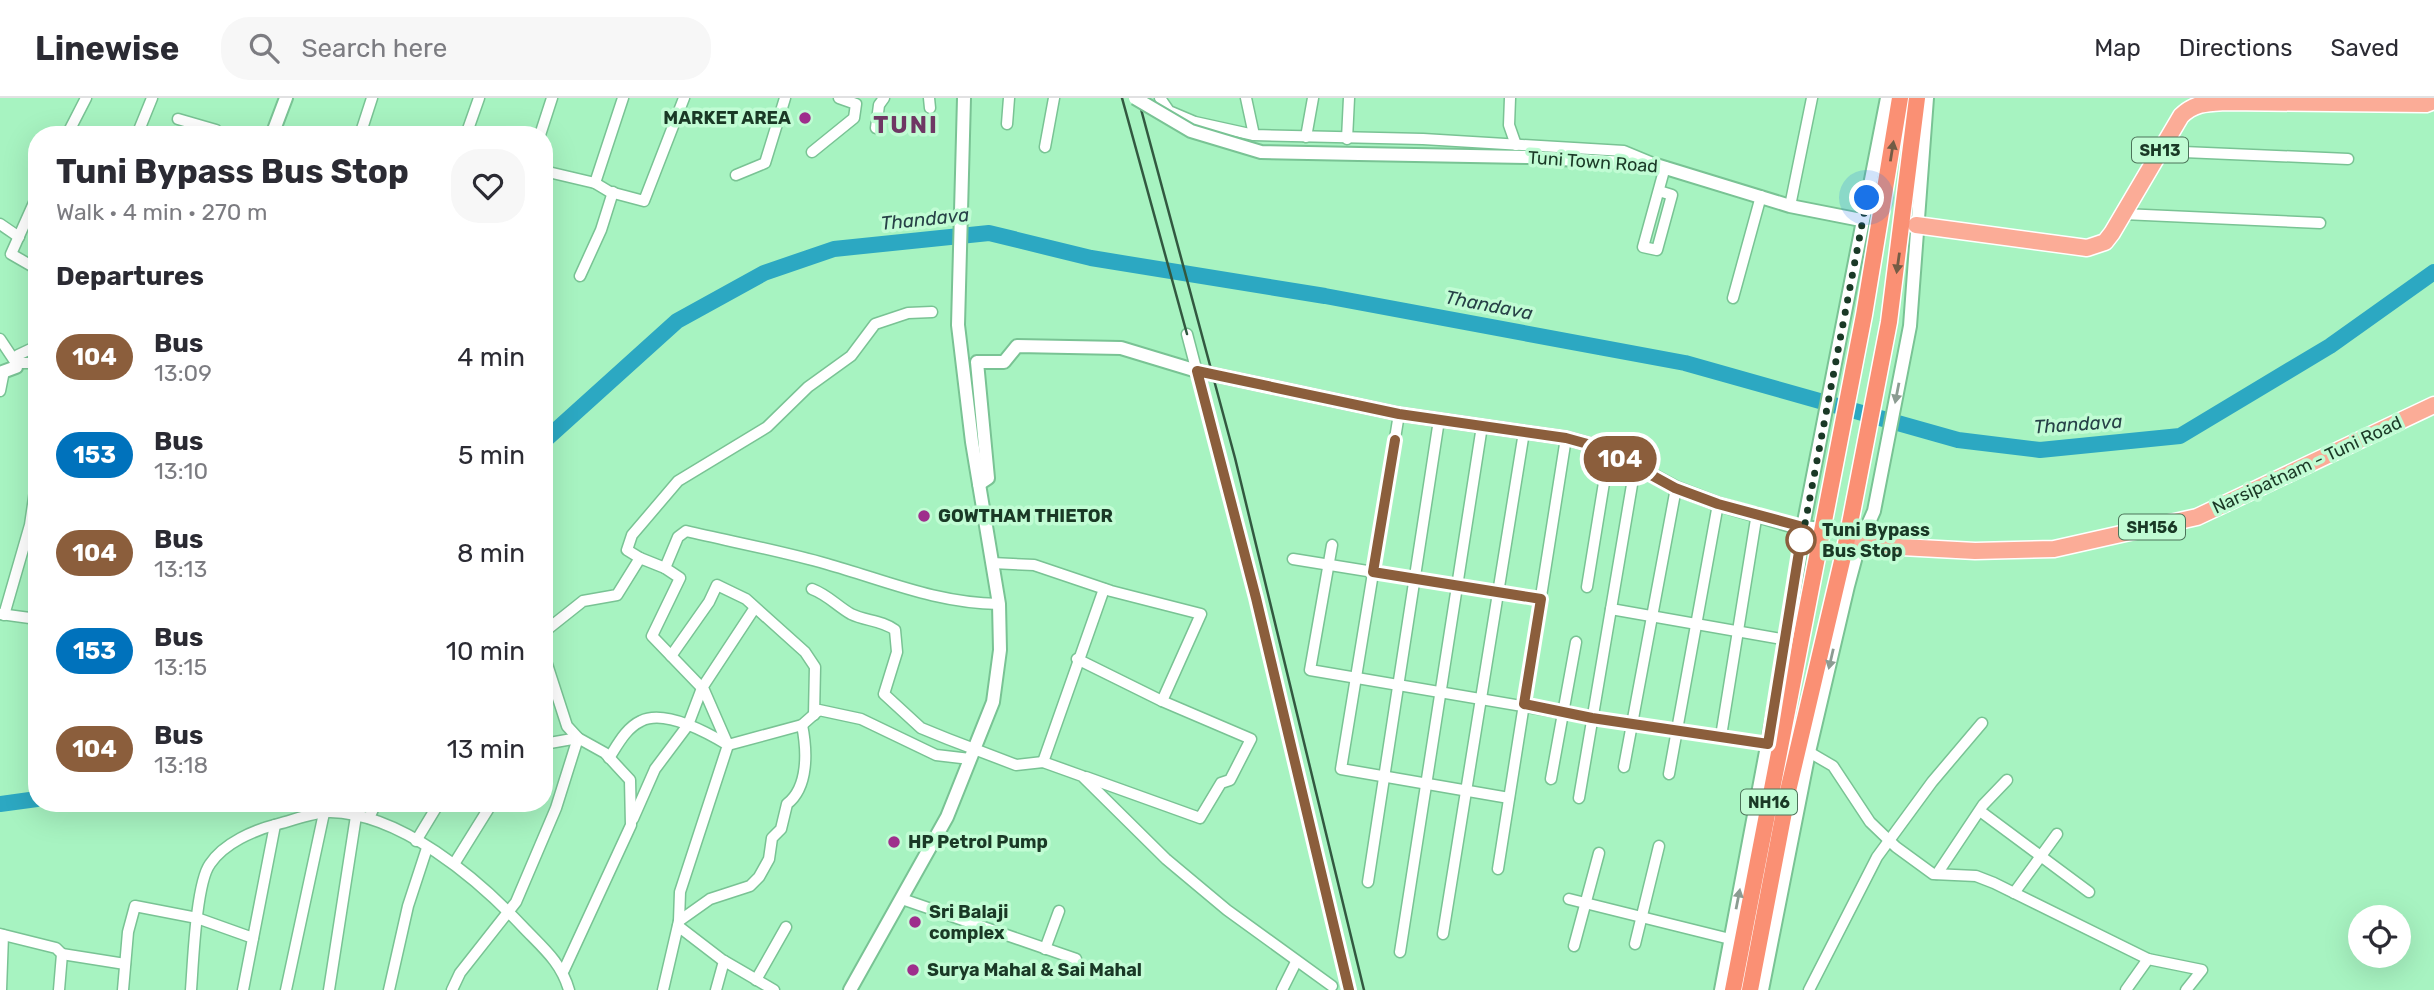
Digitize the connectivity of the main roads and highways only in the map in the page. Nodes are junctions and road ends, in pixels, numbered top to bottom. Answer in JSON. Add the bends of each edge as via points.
{"nodes":[{"id":1,"x":1900,"y":98,"type":"edge"},
{"id":2,"x":1917,"y":98,"type":"edge"},
{"id":3,"x":2434,"y":101,"type":"edge"},
{"id":4,"x":1916,"y":225,"type":"road end"},
{"id":5,"x":2434,"y":405,"type":"edge"},
{"id":6,"x":1853,"y":545,"type":"junction"},
{"id":7,"x":1733,"y":990,"type":"edge"},
{"id":8,"x":1750,"y":990,"type":"edge"}],
"edges":[{"from":7,"to":1,"type":"highway","number":"NH16","one_way":true,"via":[[1864,315]]},
{"from":2,"to":6,"type":"highway","number":"NH16","one_way":true,"via":[[1889,322],[1855,500]]},
{"from":3,"to":4,"type":"main road","number":"SH13","via":[[2200,103],[2181,116],[2105,242],[2087,247]]},
{"from":5,"to":6,"type":"main road","name":"Narsipatnam - Tuni Road","number":"SH156","via":[[2197,517],[2054,549],[1975,551]]},
{"from":6,"to":8,"type":"highway","number":"NH16","via":[[1788,792]]}]}
